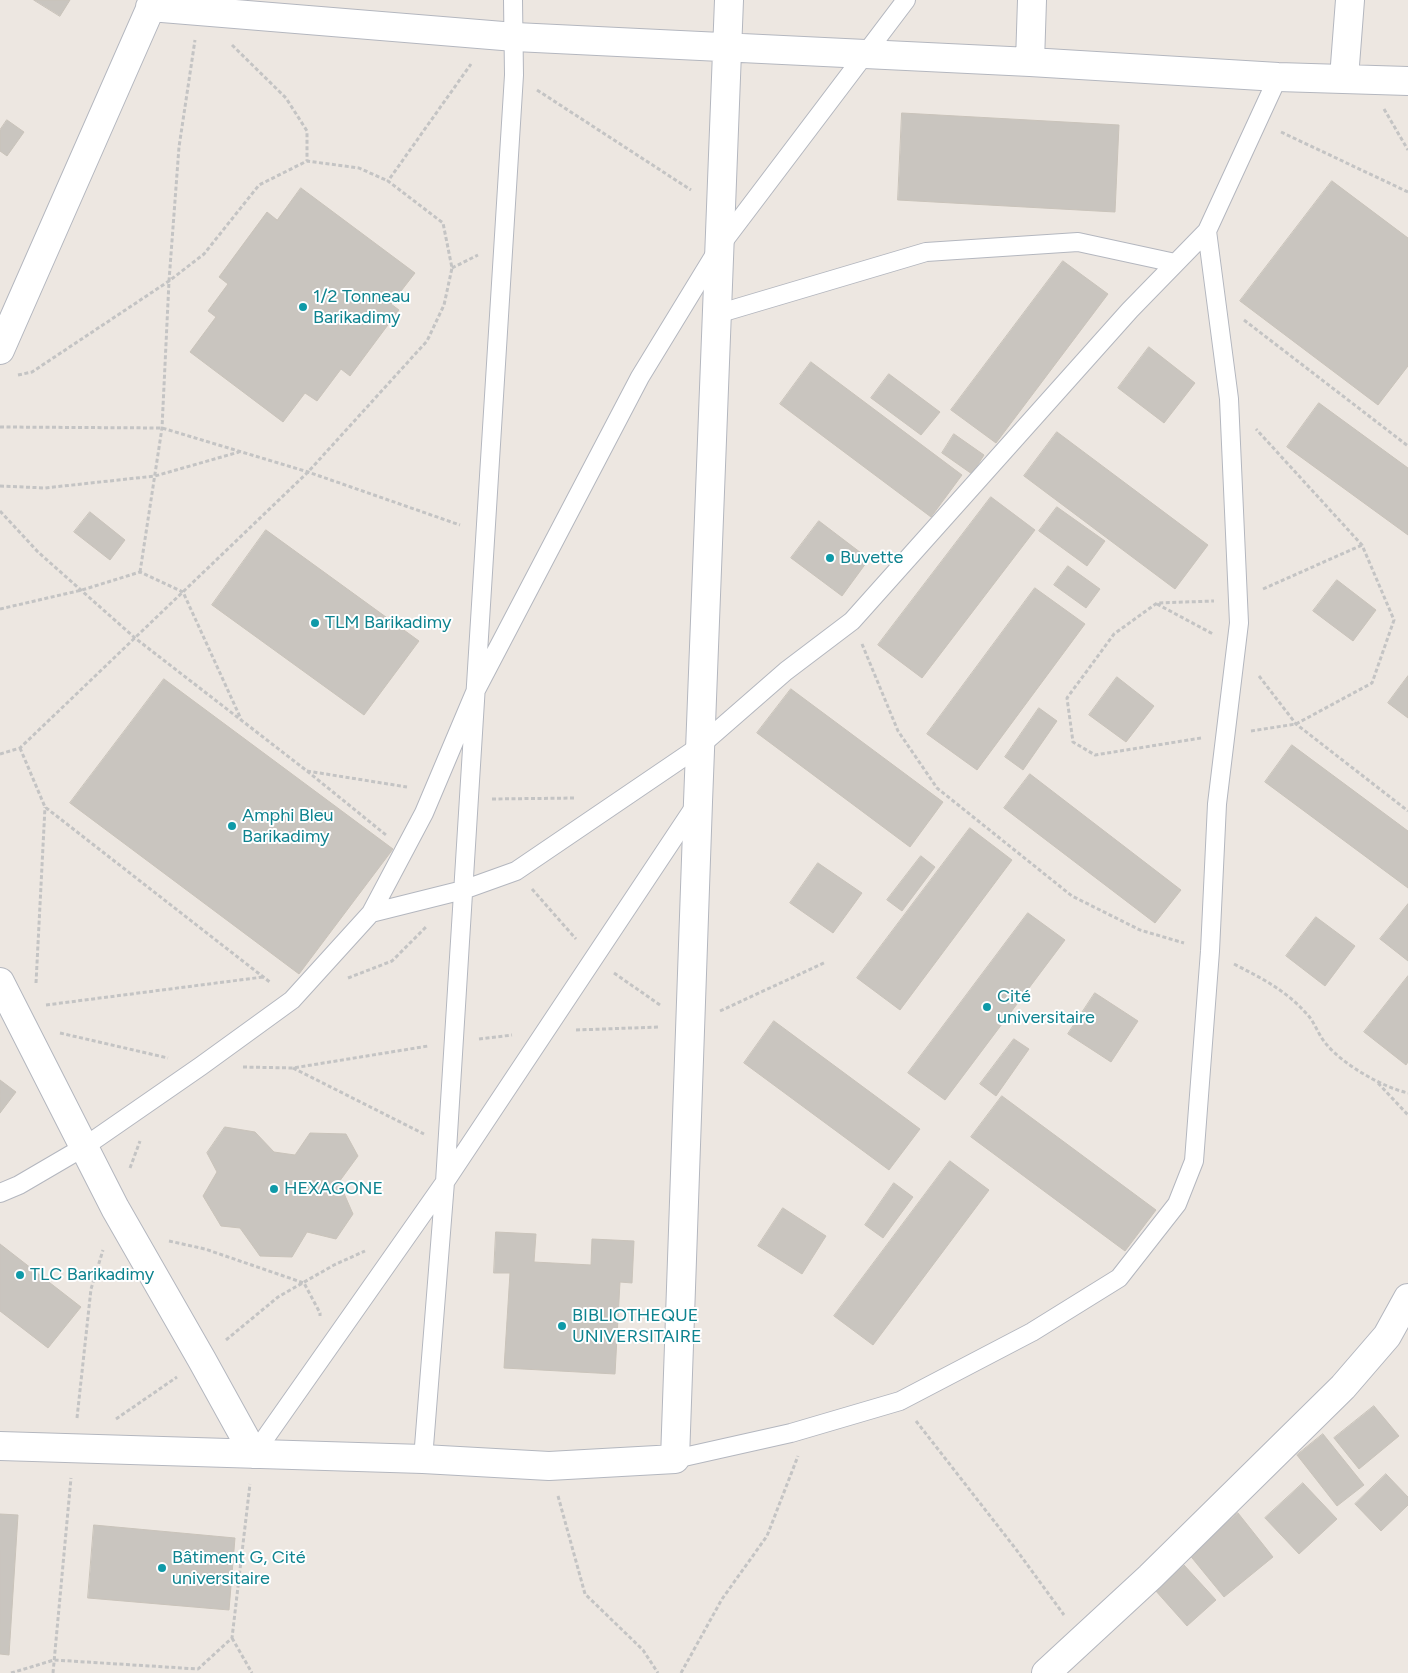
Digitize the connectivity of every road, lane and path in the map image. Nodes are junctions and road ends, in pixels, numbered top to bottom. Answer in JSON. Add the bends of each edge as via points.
{"nodes":[{"id":1,"x":513,"y":0,"type":"edge"},
{"id":2,"x":729,"y":0,"type":"edge"},
{"id":3,"x":906,"y":0,"type":"edge"},
{"id":4,"x":1032,"y":0,"type":"edge"},
{"id":5,"x":1350,"y":0,"type":"edge"},
{"id":6,"x":152,"y":4,"type":"edge"},
{"id":7,"x":199,"y":12,"type":"junction"},
{"id":8,"x":503,"y":35,"type":"junction"},
{"id":9,"x":726,"y":47,"type":"junction"},
{"id":10,"x":863,"y":54,"type":"junction"},
{"id":11,"x":1030,"y":62,"type":"junction"},
{"id":12,"x":514,"y":75,"type":"junction"},
{"id":13,"x":1278,"y":77,"type":"junction"},
{"id":14,"x":1355,"y":79,"type":"junction"},
{"id":15,"x":1408,"y":81,"type":"edge"},
{"id":16,"x":1258,"y":121,"type":"junction"},
{"id":17,"x":1408,"y":150,"type":"edge"},
{"id":18,"x":307,"y":161,"type":"junction"},
{"id":19,"x":388,"y":181,"type":"junction"},
{"id":20,"x":1408,"y":192,"type":"edge"},
{"id":21,"x":721,"y":210,"type":"junction"},
{"id":22,"x":1206,"y":231,"type":"junction"},
{"id":23,"x":720,"y":246,"type":"junction"},
{"id":24,"x":1175,"y":263,"type":"junction"},
{"id":25,"x":169,"y":280,"type":"junction"},
{"id":26,"x":1215,"y":298,"type":"junction"},
{"id":27,"x":717,"y":314,"type":"junction"},
{"id":28,"x":0,"y":350,"type":"edge"},
{"id":29,"x":16,"y":375,"type":"dead end"},
{"id":30,"x":0,"y":427,"type":"edge"},
{"id":31,"x":162,"y":428,"type":"junction"},
{"id":32,"x":1408,"y":446,"type":"edge"},
{"id":33,"x":239,"y":452,"type":"junction"},
{"id":34,"x":308,"y":472,"type":"junction"},
{"id":35,"x":155,"y":476,"type":"junction"},
{"id":36,"x":0,"y":486,"type":"edge"},
{"id":37,"x":0,"y":511,"type":"edge"},
{"id":38,"x":486,"y":534,"type":"junction"},
{"id":39,"x":140,"y":572,"type":"junction"},
{"id":40,"x":82,"y":590,"type":"junction"},
{"id":41,"x":183,"y":592,"type":"junction"},
{"id":42,"x":1157,"y":603,"type":"dead end"},
{"id":43,"x":0,"y":609,"type":"edge"},
{"id":44,"x":852,"y":621,"type":"junction"},
{"id":45,"x":135,"y":638,"type":"junction"},
{"id":46,"x":1236,"y":647,"type":"junction"},
{"id":47,"x":476,"y":690,"type":"junction"},
{"id":48,"x":243,"y":721,"type":"junction"},
{"id":49,"x":700,"y":746,"type":"junction"},
{"id":50,"x":20,"y":748,"type":"junction"},
{"id":51,"x":0,"y":754,"type":"edge"},
{"id":52,"x":698,"y":802,"type":"junction"},
{"id":53,"x":45,"y":807,"type":"junction"},
{"id":54,"x":1408,"y":811,"type":"edge"},
{"id":55,"x":404,"y":850,"type":"junction"},
{"id":56,"x":463,"y":890,"type":"junction"},
{"id":57,"x":371,"y":913,"type":"junction"},
{"id":58,"x":431,"y":922,"type":"dead end"},
{"id":59,"x":1210,"y":951,"type":"junction"},
{"id":60,"x":263,"y":977,"type":"junction"},
{"id":61,"x":347,"y":978,"type":"dead end"},
{"id":62,"x":0,"y":982,"type":"edge"},
{"id":63,"x":292,"y":1000,"type":"junction"},
{"id":64,"x":29,"y":1015,"type":"junction"},
{"id":65,"x":201,"y":1066,"type":"junction"},
{"id":66,"x":293,"y":1068,"type":"dead end"},
{"id":67,"x":1376,"y":1081,"type":"junction"},
{"id":68,"x":1408,"y":1093,"type":"edge"},
{"id":69,"x":1408,"y":1115,"type":"edge"},
{"id":70,"x":447,"y":1146,"type":"junction"},
{"id":71,"x":84,"y":1147,"type":"junction"},
{"id":72,"x":445,"y":1182,"type":"junction"},
{"id":73,"x":0,"y":1193,"type":"edge"},
{"id":74,"x":130,"y":1234,"type":"junction"},
{"id":75,"x":1408,"y":1298,"type":"edge"},
{"id":76,"x":319,"y":1359,"type":"junction"},
{"id":77,"x":900,"y":1401,"type":"junction"},
{"id":78,"x":809,"y":1428,"type":"junction"},
{"id":79,"x":0,"y":1446,"type":"edge"},
{"id":80,"x":74,"y":1448,"type":"junction"},
{"id":81,"x":254,"y":1454,"type":"junction"},
{"id":82,"x":423,"y":1459,"type":"junction"},
{"id":83,"x":674,"y":1459,"type":"junction"},
{"id":84,"x":549,"y":1466,"type":"junction"},
{"id":85,"x":232,"y":1638,"type":"junction"},
{"id":86,"x":1082,"y":1640,"type":"junction"},
{"id":87,"x":54,"y":1660,"type":"junction"},
{"id":88,"x":11,"y":1673,"type":"edge"},
{"id":89,"x":53,"y":1673,"type":"edge"},
{"id":90,"x":252,"y":1673,"type":"edge"},
{"id":91,"x":658,"y":1673,"type":"edge"},
{"id":92,"x":681,"y":1673,"type":"edge"},
{"id":93,"x":1046,"y":1673,"type":"edge"}],
"edges":[{"from":1,"to":8,"type":"lane"},
{"from":2,"to":9,"type":"street"},
{"from":3,"to":10,"type":"lane"},
{"from":4,"to":11,"type":"street"},
{"from":5,"to":14,"type":"street"},
{"from":6,"to":7,"type":"street"},
{"from":6,"to":28,"type":"street"},
{"from":7,"to":8,"type":"street"},
{"from":7,"to":18,"type":"path","via":[[286,98],[307,131]]},
{"from":7,"to":25,"type":"path","via":[[179,148]]},
{"from":8,"to":9,"type":"street"},
{"from":8,"to":12,"type":"lane"},
{"from":8,"to":19,"type":"path"},
{"from":9,"to":10,"type":"street"},
{"from":9,"to":21,"type":"street"},
{"from":10,"to":11,"type":"street"},
{"from":10,"to":23,"type":"lane"},
{"from":11,"to":13,"type":"street"},
{"from":12,"to":21,"type":"path"},
{"from":12,"to":38,"type":"lane"},
{"from":13,"to":14,"type":"street"},
{"from":13,"to":16,"type":"lane"},
{"from":14,"to":15,"type":"street"},
{"from":14,"to":17,"type":"path"},
{"from":16,"to":20,"type":"path"},
{"from":16,"to":22,"type":"lane"},
{"from":18,"to":19,"type":"path","via":[[359,168]]},
{"from":18,"to":25,"type":"path","via":[[258,185],[204,254]]},
{"from":19,"to":34,"type":"path","via":[[443,223],[452,268],[444,305],[427,341]]},
{"from":21,"to":23,"type":"street"},
{"from":22,"to":24,"type":"lane"},
{"from":22,"to":26,"type":"lane"},
{"from":23,"to":27,"type":"street"},
{"from":23,"to":47,"type":"lane","via":[[640,377]]},
{"from":24,"to":27,"type":"lane","via":[[1078,242],[926,252]]},
{"from":24,"to":44,"type":"lane"},
{"from":25,"to":29,"type":"path","via":[[32,372]]},
{"from":25,"to":31,"type":"path"},
{"from":26,"to":32,"type":"path"},
{"from":26,"to":46,"type":"lane","via":[[1229,400],[1239,623]]},
{"from":27,"to":49,"type":"street"},
{"from":30,"to":31,"type":"path"},
{"from":31,"to":33,"type":"path"},
{"from":31,"to":35,"type":"path"},
{"from":33,"to":34,"type":"path"},
{"from":33,"to":35,"type":"path"},
{"from":34,"to":38,"type":"path"},
{"from":34,"to":41,"type":"path"},
{"from":35,"to":36,"type":"path","via":[[45,488]]},
{"from":35,"to":39,"type":"path"},
{"from":37,"to":40,"type":"path","via":[[38,552]]},
{"from":38,"to":47,"type":"lane"},
{"from":39,"to":40,"type":"path"},
{"from":39,"to":41,"type":"path"},
{"from":40,"to":43,"type":"path"},
{"from":40,"to":45,"type":"path"},
{"from":41,"to":45,"type":"path"},
{"from":41,"to":48,"type":"path"},
{"from":42,"to":46,"type":"path"},
{"from":44,"to":49,"type":"lane","via":[[786,671]]},
{"from":44,"to":59,"type":"path","via":[[898,731],[937,788],[1072,896],[1140,930]]},
{"from":45,"to":48,"type":"path"},
{"from":45,"to":50,"type":"path"},
{"from":46,"to":54,"type":"path","via":[[1296,724]]},
{"from":46,"to":59,"type":"lane","via":[[1217,804]]},
{"from":47,"to":55,"type":"lane","via":[[424,813]]},
{"from":47,"to":56,"type":"lane"},
{"from":48,"to":55,"type":"path"},
{"from":49,"to":52,"type":"street"},
{"from":49,"to":56,"type":"lane","via":[[516,871]]},
{"from":50,"to":51,"type":"path"},
{"from":50,"to":53,"type":"path"},
{"from":52,"to":72,"type":"lane"},
{"from":52,"to":83,"type":"street"},
{"from":53,"to":60,"type":"path"},
{"from":53,"to":64,"type":"path"},
{"from":55,"to":57,"type":"lane"},
{"from":56,"to":57,"type":"lane"},
{"from":56,"to":70,"type":"lane"},
{"from":57,"to":63,"type":"lane"},
{"from":58,"to":61,"type":"path","via":[[392,961]]},
{"from":59,"to":67,"type":"path","via":[[1280,988],[1308,1014],[1326,1045]]},
{"from":59,"to":77,"type":"lane","via":[[1194,1161],[1177,1204],[1119,1278],[1032,1332]]},
{"from":60,"to":63,"type":"path"},
{"from":60,"to":64,"type":"path"},
{"from":62,"to":64,"type":"street"},
{"from":63,"to":65,"type":"lane"},
{"from":64,"to":65,"type":"path"},
{"from":64,"to":71,"type":"street"},
{"from":65,"to":71,"type":"lane"},
{"from":66,"to":70,"type":"path"},
{"from":67,"to":68,"type":"path"},
{"from":67,"to":69,"type":"path"},
{"from":70,"to":72,"type":"lane"},
{"from":71,"to":73,"type":"lane"},
{"from":71,"to":74,"type":"street"},
{"from":72,"to":76,"type":"lane"},
{"from":72,"to":82,"type":"lane"},
{"from":74,"to":76,"type":"path","via":[[205,1249],[304,1283],[320,1312]]},
{"from":74,"to":81,"type":"street"},
{"from":75,"to":86,"type":"street","via":[[1387,1336],[1343,1387]]},
{"from":76,"to":81,"type":"lane"},
{"from":77,"to":78,"type":"lane"},
{"from":77,"to":86,"type":"path"},
{"from":78,"to":83,"type":"lane"},
{"from":78,"to":92,"type":"path","via":[[767,1536],[722,1599]]},
{"from":79,"to":80,"type":"street"},
{"from":80,"to":81,"type":"street"},
{"from":80,"to":87,"type":"path"},
{"from":81,"to":82,"type":"street"},
{"from":81,"to":85,"type":"path"},
{"from":82,"to":84,"type":"street"},
{"from":83,"to":84,"type":"street"},
{"from":84,"to":91,"type":"path","via":[[585,1594],[643,1650]]},
{"from":85,"to":87,"type":"path","via":[[198,1669]]},
{"from":85,"to":90,"type":"path"},
{"from":86,"to":93,"type":"street"},
{"from":87,"to":88,"type":"path"},
{"from":87,"to":89,"type":"path"}]}
